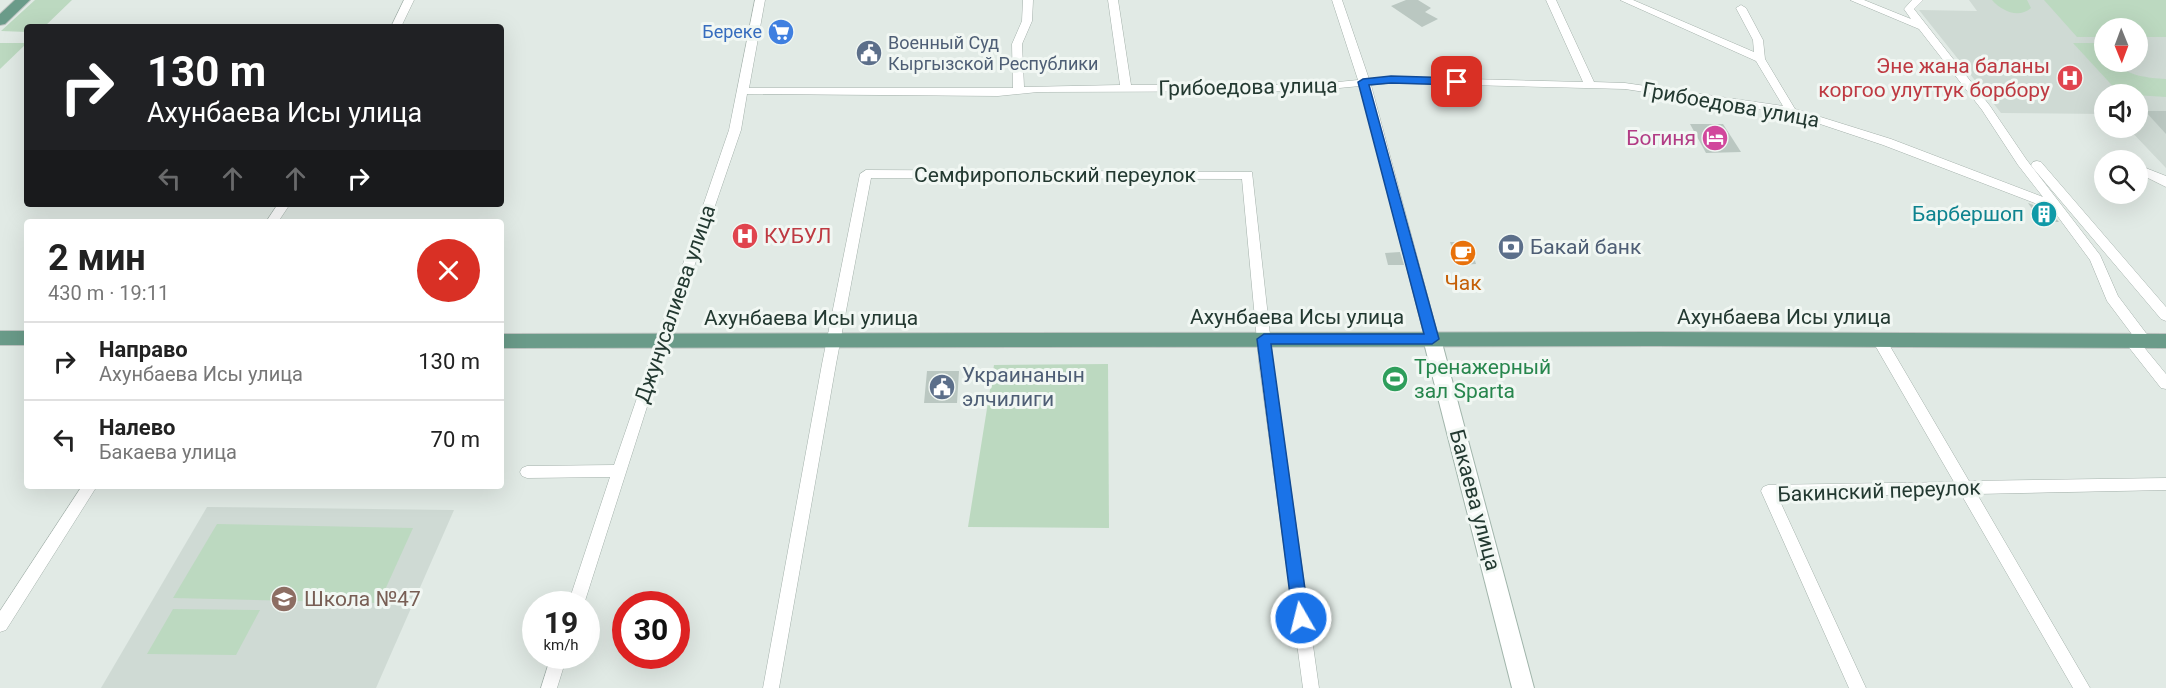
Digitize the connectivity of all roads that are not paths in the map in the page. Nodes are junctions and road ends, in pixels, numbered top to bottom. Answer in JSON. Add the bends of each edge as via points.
{"nodes":[{"id":1,"x":23,"y":0,"type":"edge"},
{"id":2,"x":409,"y":0,"type":"edge"},
{"id":3,"x":760,"y":0,"type":"edge"},
{"id":4,"x":1028,"y":0,"type":"edge"},
{"id":5,"x":1113,"y":0,"type":"edge"},
{"id":6,"x":1337,"y":0,"type":"edge"},
{"id":7,"x":1551,"y":0,"type":"edge"},
{"id":8,"x":1625,"y":0,"type":"edge"},
{"id":9,"x":1855,"y":0,"type":"edge"},
{"id":10,"x":1918,"y":0,"type":"edge"},
{"id":11,"x":1742,"y":8,"type":"dead end"},
{"id":12,"x":0,"y":21,"type":"edge"},
{"id":13,"x":397,"y":24,"type":"edge"},
{"id":14,"x":1923,"y":27,"type":"junction"},
{"id":15,"x":1760,"y":59,"type":"junction"},
{"id":16,"x":1363,"y":82,"type":"junction"},
{"id":17,"x":1590,"y":86,"type":"junction"},
{"id":18,"x":1126,"y":90,"type":"junction"},
{"id":19,"x":744,"y":91,"type":"junction"},
{"id":20,"x":1019,"y":91,"type":"junction"},
{"id":21,"x":1791,"y":111,"type":"junction"},
{"id":22,"x":2037,"y":165,"type":"dead end"},
{"id":23,"x":2148,"y":173,"type":"edge"},
{"id":24,"x":2166,"y":183,"type":"edge"},
{"id":25,"x":2056,"y":207,"type":"junction"},
{"id":26,"x":2149,"y":298,"type":"junction"},
{"id":27,"x":2166,"y":298,"type":"edge"},
{"id":28,"x":2166,"y":316,"type":"edge"},
{"id":29,"x":0,"y":338,"type":"edge"},
{"id":30,"x":24,"y":338,"type":"edge"},
{"id":31,"x":1264,"y":339,"type":"junction"},
{"id":32,"x":1432,"y":339,"type":"junction"},
{"id":33,"x":834,"y":340,"type":"junction"},
{"id":34,"x":1879,"y":340,"type":"junction"},
{"id":35,"x":504,"y":341,"type":"edge"},
{"id":36,"x":662,"y":341,"type":"junction"},
{"id":37,"x":2138,"y":341,"type":"junction"},
{"id":38,"x":2166,"y":341,"type":"edge"},
{"id":39,"x":2166,"y":384,"type":"edge"},
{"id":40,"x":619,"y":471,"type":"junction"},
{"id":41,"x":526,"y":472,"type":"dead end"},
{"id":42,"x":2166,"y":484,"type":"edge"},
{"id":43,"x":1966,"y":488,"type":"junction"},
{"id":44,"x":88,"y":489,"type":"edge"},
{"id":45,"x":580,"y":591,"type":"edge"},
{"id":46,"x":0,"y":626,"type":"edge"},
{"id":47,"x":556,"y":669,"type":"edge"},
{"id":48,"x":549,"y":688,"type":"edge"},
{"id":49,"x":771,"y":688,"type":"edge"},
{"id":50,"x":1311,"y":688,"type":"edge"},
{"id":51,"x":1523,"y":688,"type":"edge"},
{"id":52,"x":1858,"y":688,"type":"edge"},
{"id":53,"x":2082,"y":688,"type":"edge"}],
"edges":[{"from":1,"to":12,"type":"main road"},
{"from":2,"to":13,"type":"street"},
{"from":3,"to":19,"type":"street","name":"Джунусалиева улица"},
{"from":4,"to":20,"type":"street","via":[[1027,21],[1017,44]]},
{"from":5,"to":18,"type":"street"},
{"from":6,"to":16,"type":"street","name":"Бакаева улица"},
{"from":7,"to":17,"type":"street"},
{"from":8,"to":15,"type":"street"},
{"from":9,"to":14,"type":"street"},
{"from":10,"to":14,"type":"street","via":[[1909,9]]},
{"from":11,"to":15,"type":"street","via":[[1758,40]]},
{"from":14,"to":25,"type":"street"},
{"from":15,"to":21,"type":"street"},
{"from":16,"to":17,"type":"street","name":"Грибоедова улица"},
{"from":16,"to":18,"type":"street","name":"Грибоедова улица","via":[[1308,88]]},
{"from":16,"to":32,"type":"street","name":"Бакаева улица"},
{"from":17,"to":21,"type":"street","name":"Грибоедова улица","via":[[1625,86]]},
{"from":18,"to":20,"type":"street","name":"Грибоедова улица"},
{"from":19,"to":20,"type":"street","name":"Грибоедова улица"},
{"from":19,"to":36,"type":"street","name":"Джунусалиева улица","via":[[735,130]]},
{"from":21,"to":25,"type":"street","name":"Грибоедова улица","via":[[1887,142]]},
{"from":22,"to":26,"type":"street"},
{"from":23,"to":24,"type":"street"},
{"from":25,"to":37,"type":"street","via":[[2096,258],[2112,298]]},
{"from":26,"to":27,"type":"street"},
{"from":26,"to":28,"type":"street"},
{"from":29,"to":30,"type":"main road"},
{"from":31,"to":32,"type":"main road","name":"Ахунбаева Исы улица"},
{"from":31,"to":33,"type":"main road","name":"Ахунбаева Исы улица"},
{"from":31,"to":33,"type":"street","name":"Семфиропольский переулок","via":[[1248,175],[866,174]]},
{"from":31,"to":50,"type":"street","name":"Семфиропольский переулок"},
{"from":32,"to":34,"type":"main road","name":"Ахунбаева Исы улица"},
{"from":32,"to":51,"type":"main road","name":"Бакаева улица"},
{"from":33,"to":36,"type":"main road","name":"Ахунбаева Исы улица"},
{"from":33,"to":49,"type":"street","name":"Семфиропольский переулок"},
{"from":34,"to":37,"type":"main road","name":"Ахунбаева Исы улица"},
{"from":34,"to":43,"type":"street"},
{"from":35,"to":36,"type":"main road","name":"Ахунбаева Исы улица"},
{"from":36,"to":40,"type":"street","name":"Джунусалиева улица"},
{"from":37,"to":38,"type":"main road","name":"Ахунбаева Исы улица"},
{"from":37,"to":39,"type":"street"},
{"from":40,"to":41,"type":"street"},
{"from":40,"to":45,"type":"street","name":"Джунусалиева улица"},
{"from":42,"to":43,"type":"street","name":"Бакинский переулок"},
{"from":43,"to":52,"type":"street","name":"Бакинский переулок","via":[[1768,491]]},
{"from":43,"to":53,"type":"street"},
{"from":44,"to":46,"type":"street"},
{"from":47,"to":48,"type":"street"}]}
